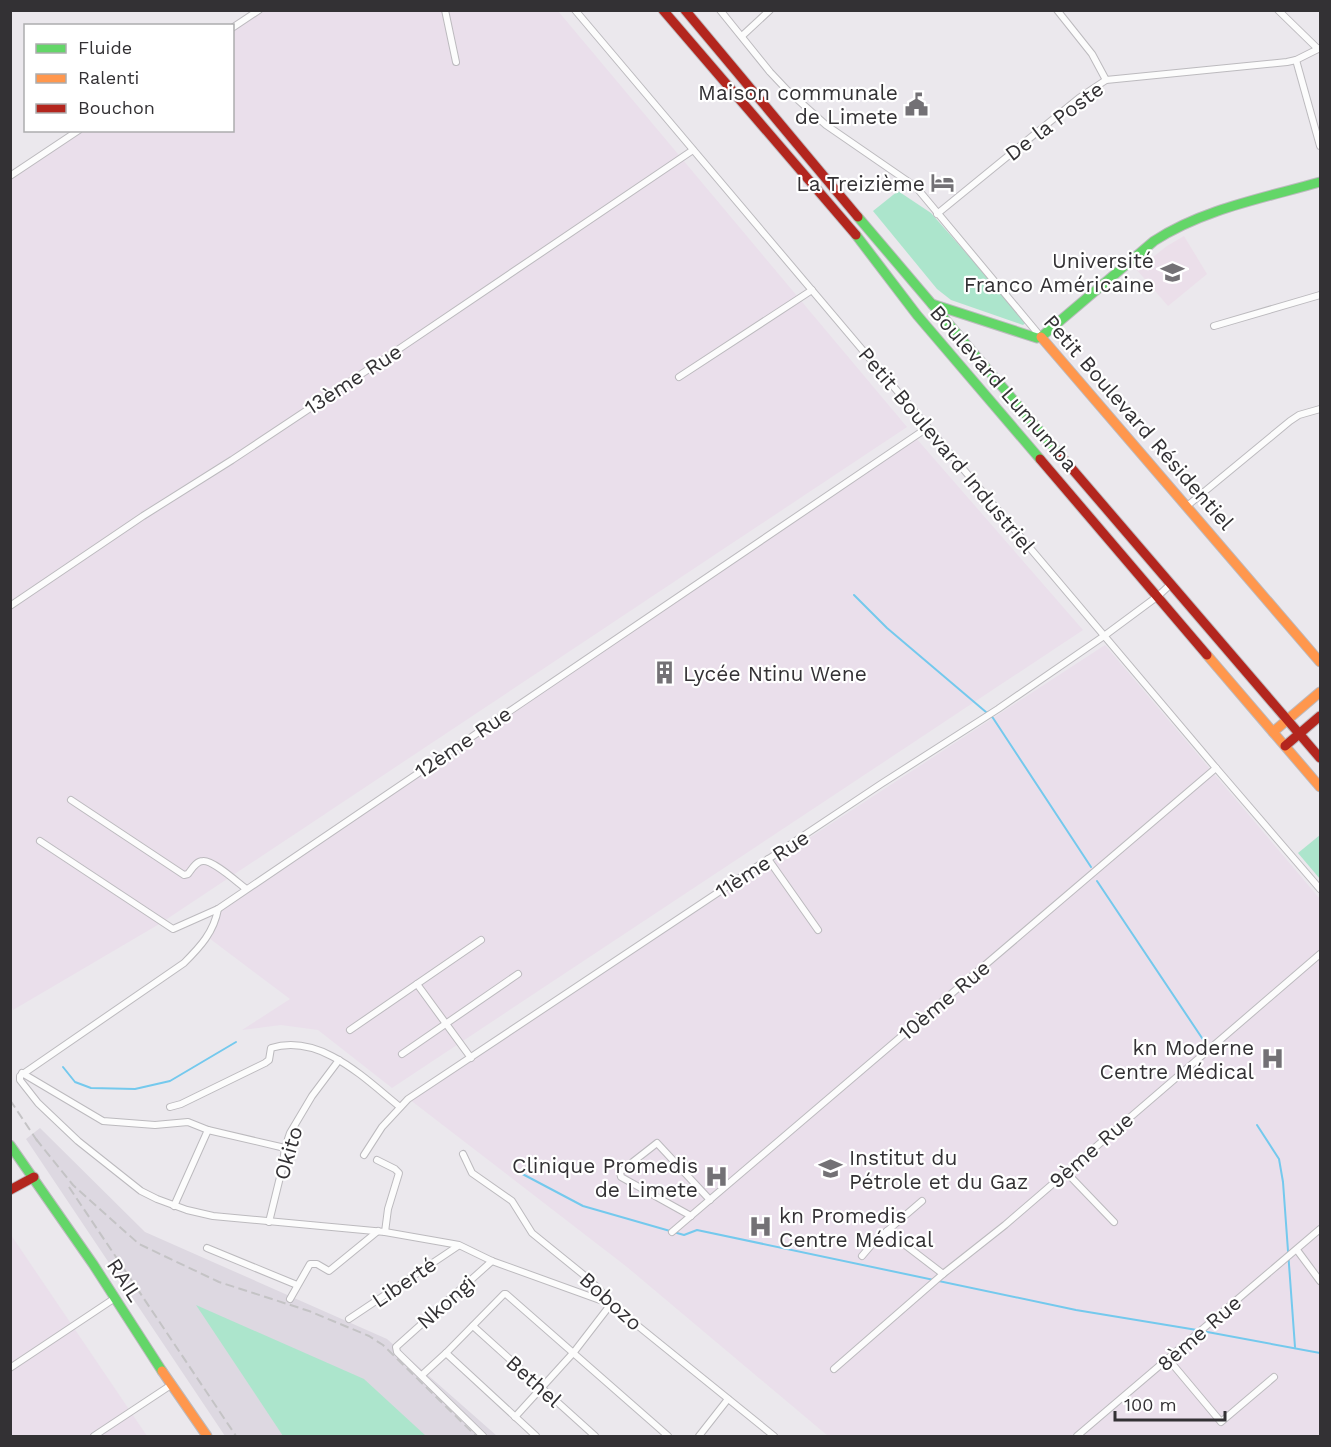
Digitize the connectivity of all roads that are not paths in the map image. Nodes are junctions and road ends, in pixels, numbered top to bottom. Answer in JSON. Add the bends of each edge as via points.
{"nodes":[{"id":1,"x":259,"y":10,"type":"edge"},
{"id":2,"x":445,"y":10,"type":"edge"},
{"id":3,"x":575,"y":10,"type":"edge"},
{"id":4,"x":663,"y":10,"type":"edge"},
{"id":5,"x":685,"y":10,"type":"edge"},
{"id":6,"x":720,"y":10,"type":"edge"},
{"id":7,"x":770,"y":10,"type":"edge"},
{"id":8,"x":1057,"y":10,"type":"edge"},
{"id":9,"x":1278,"y":10,"type":"edge"},
{"id":10,"x":234,"y":27,"type":"edge"},
{"id":11,"x":742,"y":36,"type":"junction"},
{"id":12,"x":1319,"y":48,"type":"edge"},
{"id":13,"x":1296,"y":60,"type":"junction"},
{"id":14,"x":456,"y":62,"type":"dead end"},
{"id":15,"x":1106,"y":80,"type":"junction"},
{"id":16,"x":77,"y":132,"type":"edge"},
{"id":17,"x":1320,"y":146,"type":"edge"},
{"id":18,"x":693,"y":150,"type":"junction"},
{"id":19,"x":10,"y":176,"type":"edge"},
{"id":20,"x":1320,"y":182,"type":"edge"},
{"id":21,"x":937,"y":214,"type":"junction"},
{"id":22,"x":812,"y":290,"type":"junction"},
{"id":23,"x":1320,"y":295,"type":"edge"},
{"id":24,"x":932,"y":304,"type":"junction"},
{"id":25,"x":1214,"y":326,"type":"dead end"},
{"id":26,"x":1041,"y":337,"type":"junction"},
{"id":27,"x":679,"y":377,"type":"dead end"},
{"id":28,"x":1320,"y":409,"type":"edge"},
{"id":29,"x":927,"y":428,"type":"junction"},
{"id":30,"x":1187,"y":506,"type":"junction"},
{"id":31,"x":1171,"y":584,"type":"junction"},
{"id":32,"x":1158,"y":597,"type":"junction"},
{"id":33,"x":10,"y":606,"type":"edge"},
{"id":34,"x":1104,"y":636,"type":"junction"},
{"id":35,"x":1320,"y":662,"type":"edge"},
{"id":36,"x":1320,"y":692,"type":"edge"},
{"id":37,"x":1320,"y":716,"type":"edge"},
{"id":38,"x":1289,"y":720,"type":"junction"},
{"id":39,"x":1274,"y":732,"type":"junction"},
{"id":40,"x":1300,"y":734,"type":"junction"},
{"id":41,"x":1286,"y":746,"type":"junction"},
{"id":42,"x":1320,"y":758,"type":"edge"},
{"id":43,"x":1216,"y":768,"type":"junction"},
{"id":44,"x":1320,"y":787,"type":"edge"},
{"id":45,"x":71,"y":800,"type":"dead end"},
{"id":46,"x":40,"y":841,"type":"dead end"},
{"id":47,"x":768,"y":859,"type":"junction"},
{"id":48,"x":245,"y":888,"type":"junction"},
{"id":49,"x":1320,"y":889,"type":"edge"},
{"id":50,"x":218,"y":909,"type":"junction"},
{"id":51,"x":818,"y":930,"type":"dead end"},
{"id":52,"x":481,"y":940,"type":"dead end"},
{"id":53,"x":1320,"y":954,"type":"edge"},
{"id":54,"x":518,"y":974,"type":"dead end"},
{"id":55,"x":417,"y":984,"type":"junction"},
{"id":56,"x":447,"y":1024,"type":"junction"},
{"id":57,"x":350,"y":1030,"type":"dead end"},
{"id":58,"x":402,"y":1054,"type":"dead end"},
{"id":59,"x":471,"y":1058,"type":"junction"},
{"id":60,"x":339,"y":1060,"type":"junction"},
{"id":61,"x":21,"y":1074,"type":"junction"},
{"id":62,"x":170,"y":1107,"type":"dead end"},
{"id":63,"x":400,"y":1107,"type":"junction"},
{"id":64,"x":208,"y":1130,"type":"junction"},
{"id":65,"x":10,"y":1145,"type":"edge"},
{"id":66,"x":285,"y":1148,"type":"junction"},
{"id":67,"x":463,"y":1154,"type":"dead end"},
{"id":68,"x":364,"y":1155,"type":"dead end"},
{"id":69,"x":376,"y":1160,"type":"dead end"},
{"id":70,"x":1065,"y":1171,"type":"junction"},
{"id":71,"x":34,"y":1177,"type":"junction"},
{"id":72,"x":10,"y":1190,"type":"edge"},
{"id":73,"x":710,"y":1200,"type":"junction"},
{"id":74,"x":922,"y":1201,"type":"dead end"},
{"id":75,"x":174,"y":1206,"type":"junction"},
{"id":76,"x":691,"y":1216,"type":"junction"},
{"id":77,"x":269,"y":1222,"type":"junction"},
{"id":78,"x":1114,"y":1222,"type":"dead end"},
{"id":79,"x":1320,"y":1229,"type":"edge"},
{"id":80,"x":382,"y":1231,"type":"junction"},
{"id":81,"x":887,"y":1231,"type":"junction"},
{"id":82,"x":672,"y":1232,"type":"dead end"},
{"id":83,"x":459,"y":1245,"type":"junction"},
{"id":84,"x":207,"y":1248,"type":"dead end"},
{"id":85,"x":1297,"y":1250,"type":"junction"},
{"id":86,"x":862,"y":1256,"type":"dead end"},
{"id":87,"x":492,"y":1261,"type":"junction"},
{"id":88,"x":943,"y":1274,"type":"junction"},
{"id":89,"x":1320,"y":1281,"type":"edge"},
{"id":90,"x":297,"y":1285,"type":"junction"},
{"id":91,"x":115,"y":1298,"type":"junction"},
{"id":92,"x":290,"y":1299,"type":"dead end"},
{"id":93,"x":611,"y":1304,"type":"junction"},
{"id":94,"x":349,"y":1319,"type":"dead end"},
{"id":95,"x":473,"y":1326,"type":"junction"},
{"id":96,"x":574,"y":1352,"type":"junction"},
{"id":97,"x":446,"y":1353,"type":"junction"},
{"id":98,"x":1169,"y":1360,"type":"junction"},
{"id":99,"x":10,"y":1368,"type":"edge"},
{"id":100,"x":834,"y":1369,"type":"dead end"},
{"id":101,"x":422,"y":1376,"type":"junction"},
{"id":102,"x":1274,"y":1377,"type":"dead end"},
{"id":103,"x":171,"y":1385,"type":"junction"},
{"id":104,"x":541,"y":1387,"type":"junction"},
{"id":105,"x":728,"y":1399,"type":"junction"},
{"id":106,"x":515,"y":1417,"type":"junction"},
{"id":107,"x":767,"y":1431,"type":"junction"},
{"id":108,"x":94,"y":1437,"type":"edge"},
{"id":109,"x":207,"y":1437,"type":"edge"},
{"id":110,"x":483,"y":1437,"type":"edge"},
{"id":111,"x":536,"y":1437,"type":"edge"},
{"id":112,"x":595,"y":1437,"type":"edge"},
{"id":113,"x":668,"y":1437,"type":"edge"},
{"id":114,"x":699,"y":1437,"type":"edge"},
{"id":115,"x":761,"y":1437,"type":"edge"},
{"id":116,"x":774,"y":1437,"type":"edge"},
{"id":117,"x":1077,"y":1437,"type":"edge"}],
"edges":[{"from":1,"to":10,"type":"street"},
{"from":2,"to":14,"type":"street"},
{"from":3,"to":18,"type":"street","name":"Petit Boulevard Industriel"},
{"from":4,"to":32,"type":"main road","name":"Boulevard Lumumba"},
{"from":5,"to":24,"type":"main road","name":"Boulevard Lumumba"},
{"from":6,"to":11,"type":"street","name":"Petit Boulevard Résidentiel"},
{"from":7,"to":11,"type":"street"},
{"from":8,"to":15,"type":"street","via":[[1092,54]]},
{"from":9,"to":12,"type":"street"},
{"from":11,"to":21,"type":"street","name":"Petit Boulevard Résidentiel","via":[[787,90],[826,125],[916,187]]},
{"from":12,"to":13,"type":"street","name":"De la Poste"},
{"from":13,"to":15,"type":"street","name":"De la Poste"},
{"from":13,"to":17,"type":"street"},
{"from":15,"to":21,"type":"street","name":"De la Poste"},
{"from":16,"to":19,"type":"street"},
{"from":18,"to":22,"type":"street","name":"Petit Boulevard Industriel"},
{"from":18,"to":33,"type":"street","name":"13ème Rue"},
{"from":20,"to":26,"type":"main road","via":[[1211,213],[1171,230]]},
{"from":21,"to":26,"type":"street","name":"Petit Boulevard Résidentiel"},
{"from":22,"to":27,"type":"street"},
{"from":22,"to":29,"type":"street","name":"Petit Boulevard Industriel"},
{"from":23,"to":25,"type":"street"},
{"from":24,"to":26,"type":"main road"},
{"from":24,"to":31,"type":"main road","name":"Boulevard Lumumba"},
{"from":26,"to":30,"type":"main road","name":"Petit Boulevard Résidentiel"},
{"from":28,"to":30,"type":"street","via":[[1290,421]]},
{"from":29,"to":34,"type":"street","name":"Petit Boulevard Industriel"},
{"from":29,"to":48,"type":"street","name":"12ème Rue"},
{"from":30,"to":35,"type":"main road","name":"Petit Boulevard Résidentiel"},
{"from":31,"to":32,"type":"street","name":"11ème Rue"},
{"from":31,"to":38,"type":"main road","name":"Boulevard Lumumba"},
{"from":32,"to":34,"type":"street","name":"11ème Rue"},
{"from":32,"to":39,"type":"main road","name":"Boulevard Lumumba"},
{"from":34,"to":43,"type":"street","name":"Petit Boulevard Industriel"},
{"from":34,"to":47,"type":"street","name":"11ème Rue"},
{"from":36,"to":38,"type":"main road"},
{"from":37,"to":40,"type":"main road"},
{"from":38,"to":39,"type":"main road"},
{"from":38,"to":40,"type":"main road","name":"Boulevard Lumumba"},
{"from":39,"to":41,"type":"main road","name":"Boulevard Lumumba"},
{"from":40,"to":41,"type":"main road"},
{"from":40,"to":42,"type":"main road","name":"Boulevard Lumumba"},
{"from":41,"to":44,"type":"main road","name":"Boulevard Lumumba"},
{"from":43,"to":49,"type":"street","name":"Petit Boulevard Industriel"},
{"from":43,"to":73,"type":"street","name":"10ème Rue"},
{"from":45,"to":48,"type":"street","via":[[184,875],[204,861]]},
{"from":46,"to":50,"type":"street","via":[[173,929]]},
{"from":47,"to":51,"type":"street"},
{"from":47,"to":59,"type":"street","name":"11ème Rue"},
{"from":48,"to":50,"type":"street","name":"12ème Rue"},
{"from":50,"to":61,"type":"street","name":"12ème Rue","via":[[204,942],[184,963]]},
{"from":52,"to":55,"type":"street"},
{"from":53,"to":70,"type":"street","name":"9ème Rue"},
{"from":54,"to":56,"type":"street"},
{"from":55,"to":56,"type":"street"},
{"from":55,"to":57,"type":"street"},
{"from":56,"to":58,"type":"street"},
{"from":56,"to":59,"type":"street"},
{"from":59,"to":63,"type":"street","name":"11ème Rue"},
{"from":60,"to":62,"type":"street","via":[[309,1047],[274,1047],[265,1063]]},
{"from":60,"to":63,"type":"street"},
{"from":60,"to":66,"type":"street","name":"Okito","via":[[296,1122]]},
{"from":61,"to":64,"type":"street","via":[[97,1119],[155,1125],[188,1122]]},
{"from":61,"to":75,"type":"street","via":[[20,1080],[38,1103],[113,1170],[141,1191]]},
{"from":63,"to":68,"type":"street","name":"11ème Rue"},
{"from":64,"to":66,"type":"street"},
{"from":64,"to":75,"type":"street"},
{"from":65,"to":71,"type":"main road","name":"RAIL"},
{"from":66,"to":77,"type":"street","name":"Okito"},
{"from":67,"to":93,"type":"street","name":"Bobozo","via":[[472,1173],[512,1201],[531,1233],[585,1276]]},
{"from":69,"to":80,"type":"street","via":[[399,1173]]},
{"from":70,"to":78,"type":"street"},
{"from":70,"to":88,"type":"street","name":"9ème Rue"},
{"from":71,"to":72,"type":"main road"},
{"from":71,"to":91,"type":"main road","name":"RAIL"},
{"from":73,"to":76,"type":"street","name":"10ème Rue"},
{"from":73,"to":76,"type":"street","via":[[657,1143],[620,1172],[621,1177]]},
{"from":74,"to":81,"type":"street"},
{"from":75,"to":77,"type":"street","via":[[213,1216]]},
{"from":76,"to":82,"type":"street","name":"10ème Rue"},
{"from":77,"to":80,"type":"street"},
{"from":79,"to":85,"type":"street","name":"8ème Rue"},
{"from":80,"to":83,"type":"street"},
{"from":80,"to":90,"type":"street","via":[[329,1271],[310,1264]]},
{"from":81,"to":86,"type":"street"},
{"from":81,"to":88,"type":"street"},
{"from":83,"to":87,"type":"street"},
{"from":83,"to":94,"type":"street","name":"Liberté"},
{"from":84,"to":90,"type":"street"},
{"from":85,"to":89,"type":"street"},
{"from":85,"to":98,"type":"street","name":"8ème Rue"},
{"from":87,"to":93,"type":"street"},
{"from":87,"to":101,"type":"street","name":"Nkongi","via":[[396,1347]]},
{"from":88,"to":100,"type":"street","name":"9ème Rue"},
{"from":90,"to":92,"type":"street"},
{"from":91,"to":99,"type":"street"},
{"from":91,"to":103,"type":"main road","name":"RAIL"},
{"from":93,"to":96,"type":"street"},
{"from":93,"to":105,"type":"street","name":"Bobozo"},
{"from":95,"to":96,"type":"street","via":[[506,1294]]},
{"from":95,"to":97,"type":"street"},
{"from":95,"to":104,"type":"street","name":"Bethel"},
{"from":96,"to":104,"type":"street"},
{"from":96,"to":113,"type":"street"},
{"from":97,"to":101,"type":"street"},
{"from":97,"to":106,"type":"street"},
{"from":98,"to":102,"type":"street","via":[[1221,1422]]},
{"from":98,"to":117,"type":"street","name":"8ème Rue"},
{"from":101,"to":110,"type":"street"},
{"from":103,"to":108,"type":"street"},
{"from":103,"to":109,"type":"main road","name":"RAIL"},
{"from":104,"to":106,"type":"street"},
{"from":104,"to":112,"type":"street","name":"Bethel"},
{"from":105,"to":107,"type":"street","name":"Bobozo"},
{"from":105,"to":114,"type":"street"},
{"from":106,"to":111,"type":"street"},
{"from":107,"to":115,"type":"street"},
{"from":107,"to":116,"type":"street","name":"Bobozo"}]}
